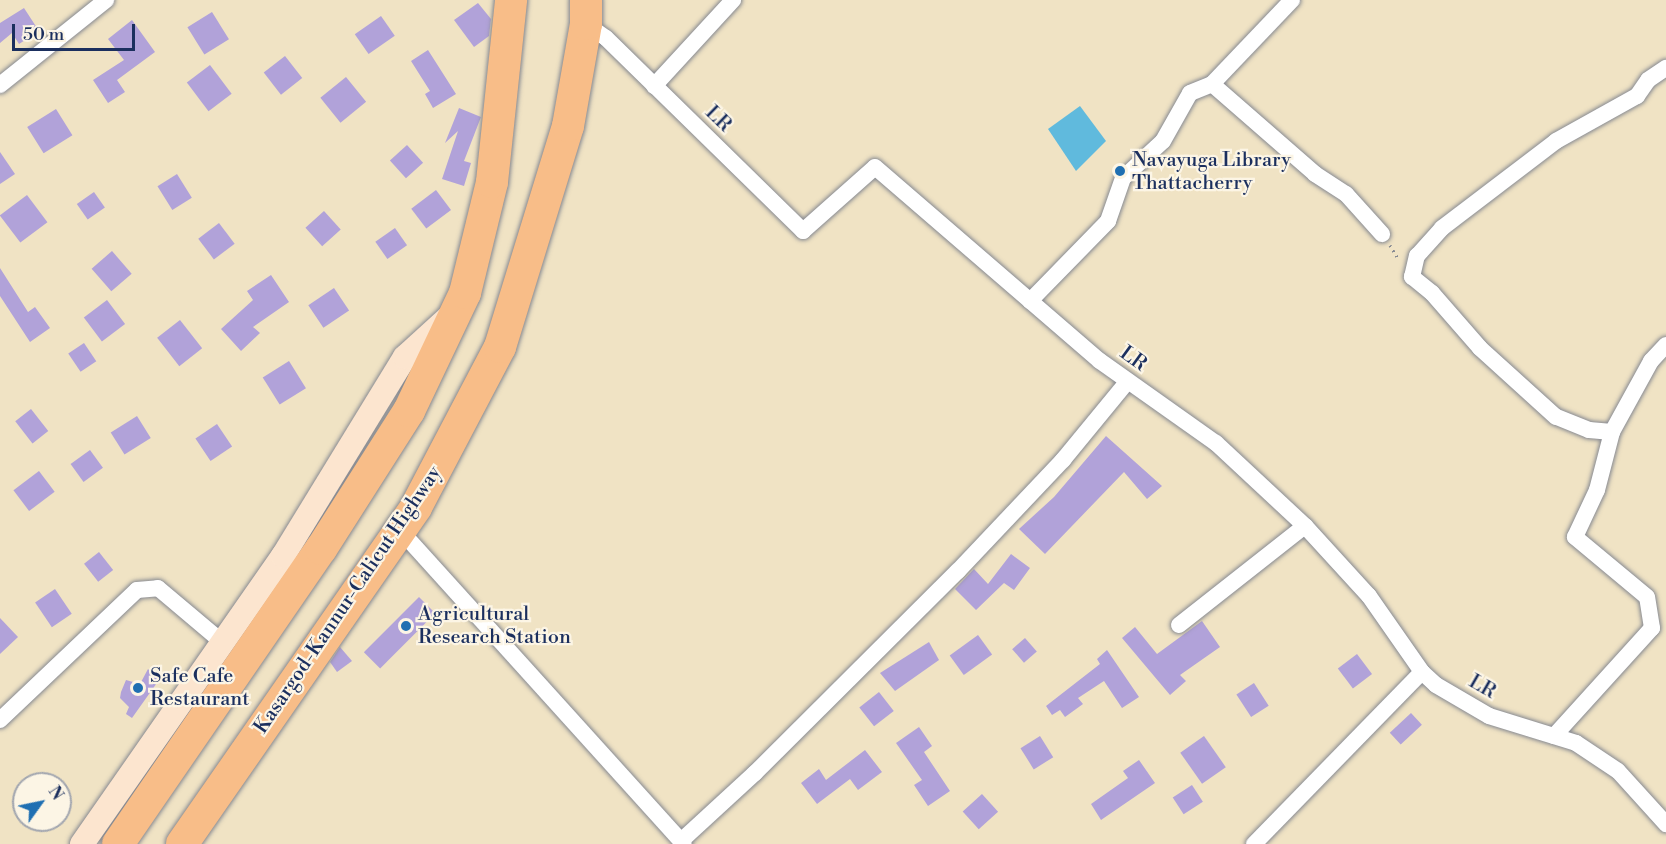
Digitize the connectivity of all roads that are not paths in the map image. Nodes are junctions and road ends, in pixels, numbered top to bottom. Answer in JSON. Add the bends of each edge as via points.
{"nodes":[{"id":1,"x":106,"y":0,"type":"edge"},
{"id":2,"x":511,"y":0,"type":"edge"},
{"id":3,"x":733,"y":0,"type":"edge"},
{"id":4,"x":1292,"y":0,"type":"edge"},
{"id":5,"x":586,"y":12,"type":"edge"},
{"id":6,"x":1666,"y":68,"type":"edge"},
{"id":7,"x":1212,"y":84,"type":"junction"},
{"id":8,"x":0,"y":85,"type":"edge"},
{"id":9,"x":654,"y":86,"type":"junction"},
{"id":10,"x":1382,"y":234,"type":"road end"},
{"id":11,"x":1030,"y":301,"type":"junction"},
{"id":12,"x":458,"y":310,"type":"junction"},
{"id":13,"x":1666,"y":345,"type":"edge"},
{"id":14,"x":1128,"y":381,"type":"junction"},
{"id":15,"x":1612,"y":432,"type":"junction"},
{"id":16,"x":1305,"y":526,"type":"junction"},
{"id":17,"x":400,"y":530,"type":"junction"},
{"id":18,"x":1179,"y":625,"type":"dead end"},
{"id":19,"x":221,"y":641,"type":"junction"},
{"id":20,"x":1422,"y":672,"type":"junction"},
{"id":21,"x":0,"y":720,"type":"edge"},
{"id":22,"x":1554,"y":736,"type":"junction"},
{"id":23,"x":1666,"y":824,"type":"edge"},
{"id":24,"x":682,"y":842,"type":"edge"},
{"id":25,"x":82,"y":844,"type":"edge"},
{"id":26,"x":118,"y":844,"type":"edge"},
{"id":27,"x":182,"y":844,"type":"edge"},
{"id":28,"x":1254,"y":844,"type":"edge"}],
"edges":[{"from":1,"to":8,"type":"street"},
{"from":2,"to":12,"type":"highway","via":[[492,182]]},
{"from":3,"to":9,"type":"street"},
{"from":4,"to":7,"type":"street"},
{"from":5,"to":9,"type":"street","name":"LR"},
{"from":5,"to":17,"type":"highway","name":"Kasargod-Kannur-Calicut Highway","via":[[568,126],[500,347],[458,433]]},
{"from":6,"to":15,"type":"street","via":[[1648,80],[1637,96],[1556,141],[1442,228],[1417,256],[1412,278],[1432,293],[1480,348],[1556,417],[1589,430]]},
{"from":7,"to":10,"type":"street","via":[[1315,174],[1346,194]]},
{"from":7,"to":11,"type":"street","via":[[1190,93],[1163,141],[1123,178],[1108,221]]},
{"from":9,"to":11,"type":"street","name":"LR","via":[[804,231],[875,167]]},
{"from":11,"to":14,"type":"street","name":"LR"},
{"from":12,"to":19,"type":"street","via":[[405,357],[283,556]]},
{"from":12,"to":26,"type":"highway","via":[[390,441],[321,549]]},
{"from":13,"to":15,"type":"street","via":[[1651,361]]},
{"from":14,"to":16,"type":"street","name":"LR","via":[[1216,442]]},
{"from":14,"to":24,"type":"street","via":[[1063,460],[958,571]]},
{"from":15,"to":22,"type":"street","via":[[1597,490],[1575,537],[1647,597],[1652,628]]},
{"from":16,"to":18,"type":"street"},
{"from":16,"to":20,"type":"street","name":"LR","via":[[1369,596]]},
{"from":17,"to":24,"type":"street"},
{"from":17,"to":27,"type":"highway","name":"Kasargod-Kannur-Calicut Highway"},
{"from":19,"to":21,"type":"street","via":[[158,588],[137,590]]},
{"from":19,"to":25,"type":"street"},
{"from":20,"to":22,"type":"street","name":"LR","via":[[1489,716]]},
{"from":20,"to":28,"type":"street"},
{"from":22,"to":23,"type":"street","name":"LR","via":[[1576,743],[1618,771]]}]}
